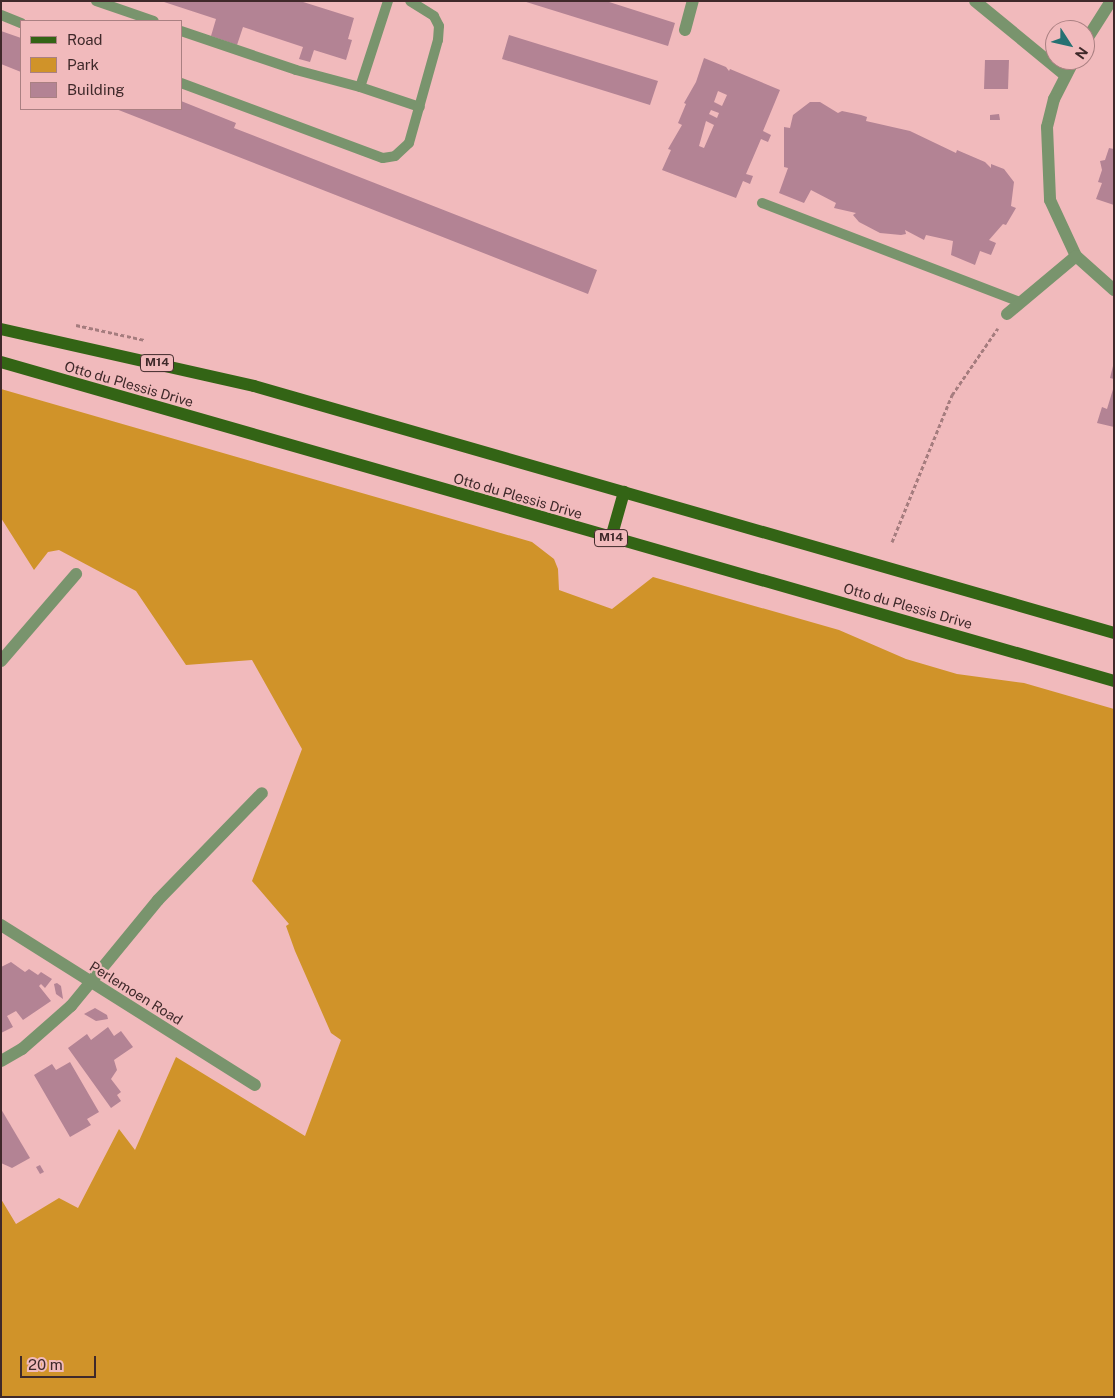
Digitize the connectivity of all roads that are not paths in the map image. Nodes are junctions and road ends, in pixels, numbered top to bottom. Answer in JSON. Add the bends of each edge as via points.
{"nodes":[{"id":1,"x":96,"y":1,"type":"edge"},
{"id":2,"x":388,"y":1,"type":"edge"},
{"id":3,"x":410,"y":1,"type":"edge"},
{"id":4,"x":693,"y":1,"type":"edge"},
{"id":5,"x":975,"y":1,"type":"edge"},
{"id":6,"x":1111,"y":1,"type":"edge"},
{"id":7,"x":1,"y":14,"type":"edge"},
{"id":8,"x":151,"y":20,"type":"edge"},
{"id":9,"x":20,"y":24,"type":"edge"},
{"id":10,"x":1095,"y":26,"type":"edge"},
{"id":11,"x":685,"y":30,"type":"dead end"},
{"id":12,"x":182,"y":31,"type":"edge"},
{"id":13,"x":1068,"y":70,"type":"edge"},
{"id":14,"x":1065,"y":75,"type":"junction"},
{"id":15,"x":182,"y":83,"type":"edge"},
{"id":16,"x":360,"y":87,"type":"junction"},
{"id":17,"x":420,"y":107,"type":"junction"},
{"id":18,"x":762,"y":203,"type":"dead end"},
{"id":19,"x":1076,"y":256,"type":"junction"},
{"id":20,"x":1114,"y":290,"type":"edge"},
{"id":21,"x":1020,"y":302,"type":"junction"},
{"id":22,"x":1007,"y":314,"type":"road end"},
{"id":23,"x":1,"y":329,"type":"edge"},
{"id":24,"x":1,"y":362,"type":"edge"},
{"id":25,"x":624,"y":492,"type":"junction"},
{"id":26,"x":611,"y":538,"type":"junction"},
{"id":27,"x":76,"y":574,"type":"dead end"},
{"id":28,"x":1114,"y":633,"type":"edge"},
{"id":29,"x":1,"y":661,"type":"edge"},
{"id":30,"x":1114,"y":681,"type":"edge"},
{"id":31,"x":262,"y":793,"type":"dead end"},
{"id":32,"x":1,"y":925,"type":"edge"},
{"id":33,"x":90,"y":982,"type":"junction"},
{"id":34,"x":1,"y":1061,"type":"edge"},
{"id":35,"x":255,"y":1085,"type":"dead end"}],
"edges":[{"from":1,"to":8,"type":"lane"},
{"from":2,"to":16,"type":"lane"},
{"from":3,"to":17,"type":"lane","via":[[434,16],[439,26]]},
{"from":4,"to":11,"type":"street"},
{"from":5,"to":14,"type":"street"},
{"from":6,"to":10,"type":"street"},
{"from":7,"to":9,"type":"lane"},
{"from":12,"to":16,"type":"lane","via":[[296,70]]},
{"from":13,"to":14,"type":"street"},
{"from":14,"to":19,"type":"street","via":[[1054,99],[1047,127],[1046,163],[1050,200]]},
{"from":15,"to":17,"type":"lane","via":[[383,158],[395,156],[409,143]]},
{"from":16,"to":17,"type":"lane"},
{"from":18,"to":21,"type":"lane"},
{"from":19,"to":20,"type":"street"},
{"from":19,"to":21,"type":"street"},
{"from":21,"to":22,"type":"street"},
{"from":23,"to":25,"type":"main road","name":"Otto du Plessis Drive","number":"M14","via":[[254,386]]},
{"from":24,"to":26,"type":"main road","name":"Otto du Plessis Drive","number":"M14"},
{"from":25,"to":26,"type":"main road"},
{"from":25,"to":28,"type":"main road","name":"Otto du Plessis Drive","number":"M14"},
{"from":26,"to":30,"type":"main road","name":"Otto du Plessis Drive","number":"M14"},
{"from":27,"to":29,"type":"street"},
{"from":31,"to":33,"type":"street","via":[[158,900]]},
{"from":32,"to":33,"type":"street","name":"Perlemoen Road"},
{"from":33,"to":34,"type":"street","via":[[71,1006],[22,1049]]},
{"from":33,"to":35,"type":"street","name":"Perlemoen Road"}]}
